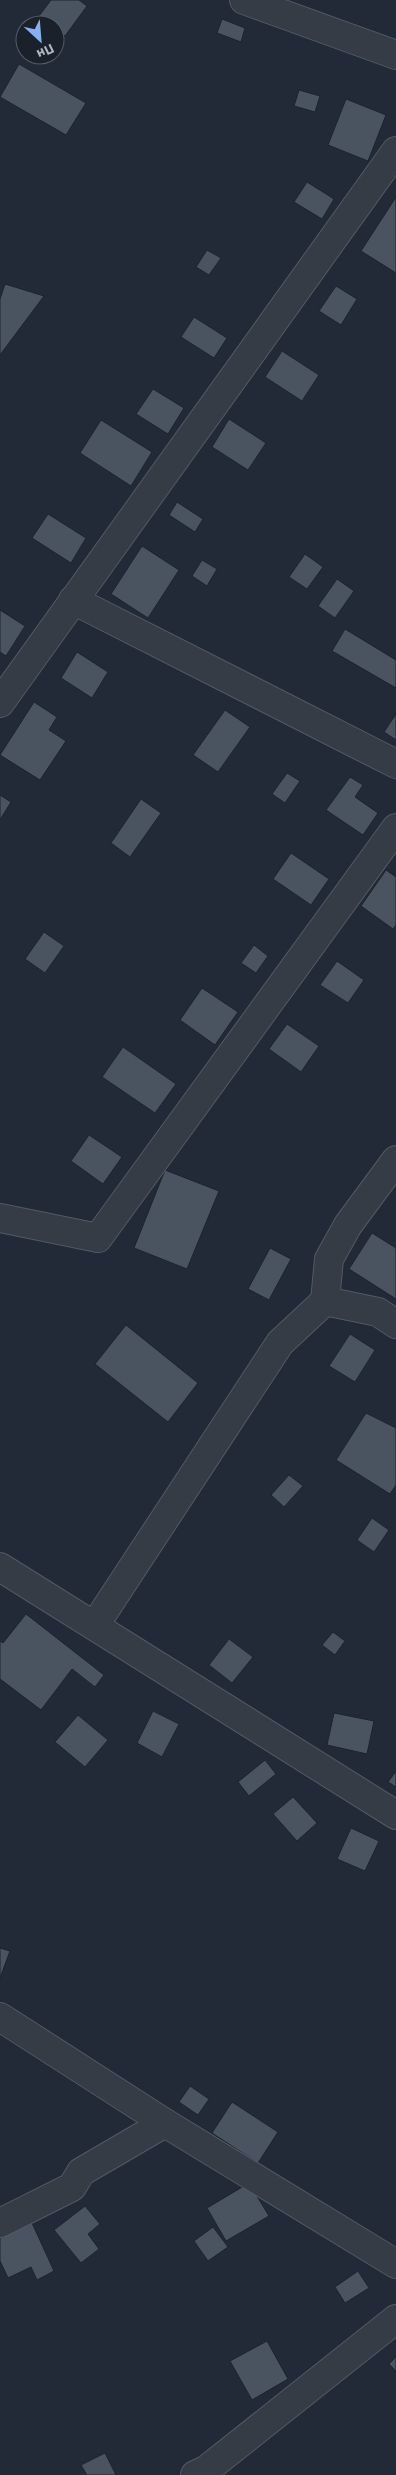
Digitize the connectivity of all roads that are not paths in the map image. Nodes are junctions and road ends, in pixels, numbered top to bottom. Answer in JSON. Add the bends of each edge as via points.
{"nodes":[{"id":1,"x":244,"y":0,"type":"edge"},
{"id":2,"x":396,"y":55,"type":"edge"},
{"id":3,"x":396,"y":151,"type":"edge"},
{"id":4,"x":72,"y":600,"type":"junction"},
{"id":5,"x":0,"y":703,"type":"edge"},
{"id":6,"x":396,"y":764,"type":"edge"},
{"id":7,"x":396,"y":828,"type":"edge"},
{"id":8,"x":396,"y":1160,"type":"edge"},
{"id":9,"x":0,"y":1218,"type":"edge"},
{"id":10,"x":324,"y":1301,"type":"junction"},
{"id":11,"x":396,"y":1324,"type":"edge"},
{"id":12,"x":0,"y":1567,"type":"edge"},
{"id":13,"x":95,"y":1625,"type":"junction"},
{"id":14,"x":396,"y":1815,"type":"edge"},
{"id":15,"x":0,"y":2017,"type":"edge"},
{"id":16,"x":165,"y":2123,"type":"junction"},
{"id":17,"x":0,"y":2223,"type":"edge"},
{"id":18,"x":396,"y":2264,"type":"edge"},
{"id":19,"x":396,"y":2319,"type":"edge"},
{"id":20,"x":194,"y":2475,"type":"edge"}],
"edges":[{"from":1,"to":2,"type":"street"},
{"from":3,"to":4,"type":"street"},
{"from":4,"to":5,"type":"street"},
{"from":4,"to":6,"type":"street"},
{"from":7,"to":9,"type":"street","via":[[98,1238]]},
{"from":8,"to":10,"type":"street","via":[[348,1225],[329,1260]]},
{"from":10,"to":11,"type":"street","via":[[378,1312]]},
{"from":10,"to":13,"type":"street","via":[[280,1344]]},
{"from":12,"to":13,"type":"street"},
{"from":13,"to":14,"type":"street"},
{"from":15,"to":16,"type":"street"},
{"from":16,"to":17,"type":"street","via":[[81,2172],[72,2187]]},
{"from":16,"to":18,"type":"street"},
{"from":19,"to":20,"type":"street","via":[[206,2470]]}]}
